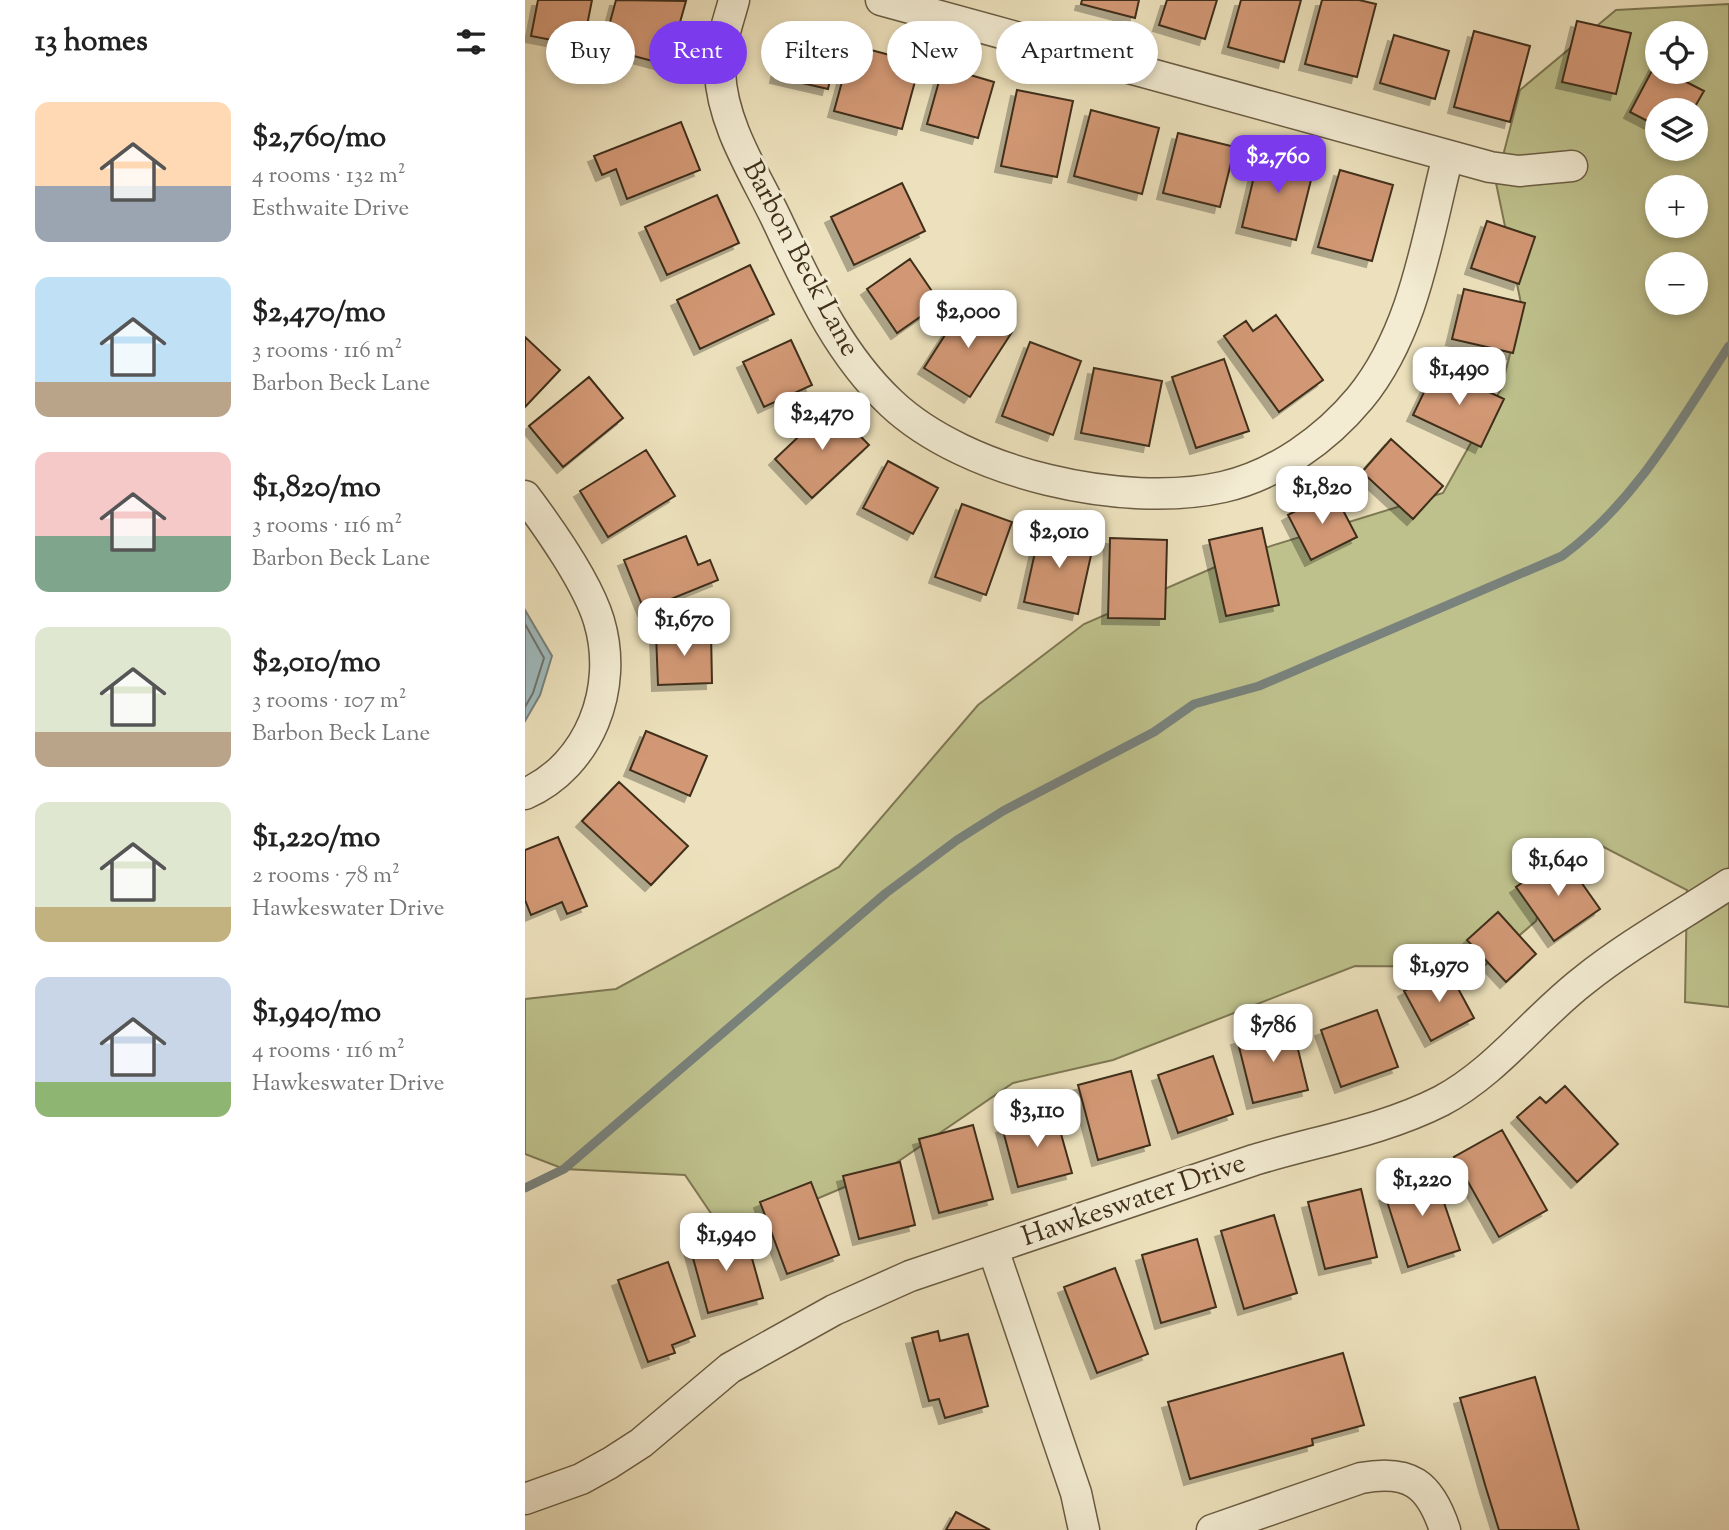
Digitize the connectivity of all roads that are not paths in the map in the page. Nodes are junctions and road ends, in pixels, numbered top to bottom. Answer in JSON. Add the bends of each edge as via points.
{"nodes":[{"id":1,"x":734,"y":0,"type":"edge"},
{"id":2,"x":881,"y":0,"type":"edge"},
{"id":3,"x":1448,"y":156,"type":"junction"},
{"id":4,"x":1572,"y":166,"type":"dead end"},
{"id":5,"x":525,"y":496,"type":"edge"},
{"id":6,"x":525,"y":794,"type":"edge"},
{"id":7,"x":1729,"y":884,"type":"edge"},
{"id":8,"x":993,"y":1249,"type":"junction"},
{"id":9,"x":525,"y":1499,"type":"edge"},
{"id":10,"x":1084,"y":1530,"type":"edge"},
{"id":11,"x":1212,"y":1530,"type":"edge"},
{"id":12,"x":1445,"y":1530,"type":"edge"}],
"edges":[{"from":1,"to":3,"type":"street","name":"Barbon Beck Lane","via":[[719,70],[728,114],[832,330],[871,382],[925,429],[960,449],[1034,476],[1139,494],[1182,493],[1269,471],[1303,450],[1361,397],[1398,339]]},
{"from":2,"to":3,"type":"street"},
{"from":3,"to":4,"type":"street","via":[[1519,171]]},
{"from":5,"to":6,"type":"street","via":[[599,619],[606,679],[590,734],[574,756]]},
{"from":7,"to":8,"type":"street","name":"Hawkeswater Drive","via":[[1582,981],[1478,1076],[1409,1116],[1264,1157]]},
{"from":8,"to":9,"type":"street","name":"Hawkeswater Drive","via":[[867,1294],[758,1350],[610,1463]]},
{"from":8,"to":10,"type":"street","via":[[1076,1493]]},
{"from":11,"to":12,"type":"street","via":[[1385,1473],[1409,1479],[1428,1493]]}]}
